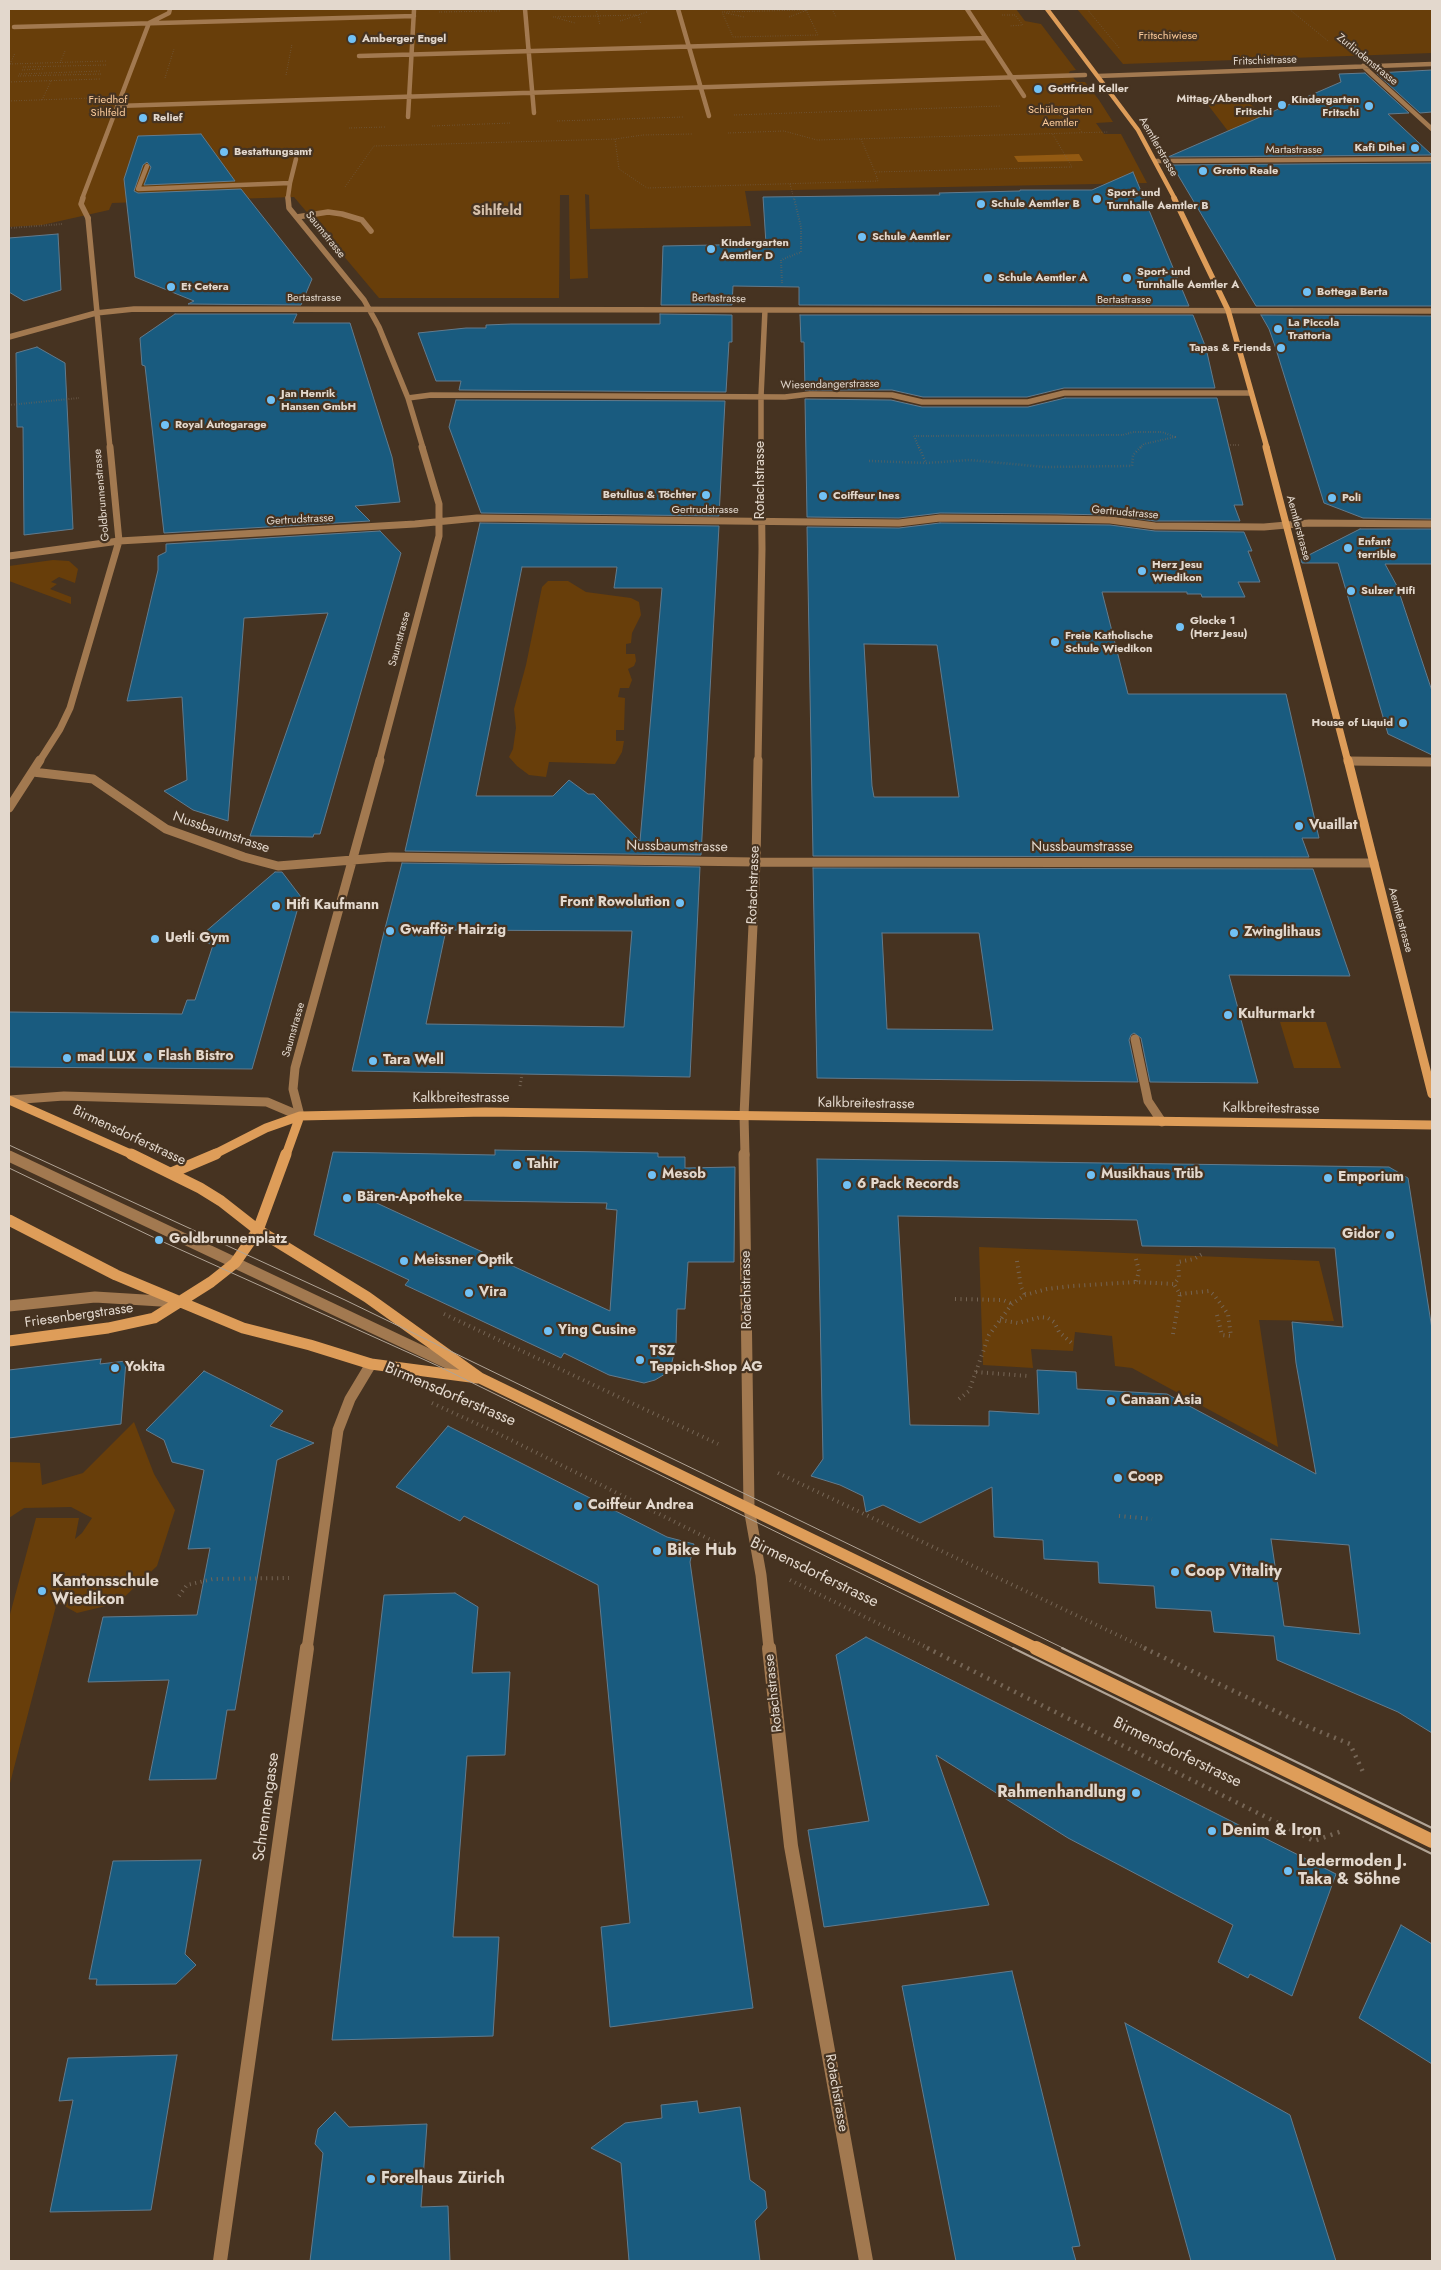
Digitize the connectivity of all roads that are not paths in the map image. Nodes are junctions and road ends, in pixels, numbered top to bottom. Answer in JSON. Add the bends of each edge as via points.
{"nodes":[{"id":1,"x":170,"y":9,"type":"edge"},
{"id":2,"x":525,"y":9,"type":"edge"},
{"id":3,"x":678,"y":9,"type":"edge"},
{"id":4,"x":967,"y":9,"type":"edge"},
{"id":5,"x":1047,"y":9,"type":"edge"},
{"id":6,"x":414,"y":12,"type":"edge"},
{"id":7,"x":149,"y":23,"type":"junction"},
{"id":8,"x":14,"y":27,"type":"dead end"},
{"id":9,"x":986,"y":38,"type":"junction"},
{"id":10,"x":689,"y":47,"type":"junction"},
{"id":11,"x":528,"y":52,"type":"junction"},
{"id":12,"x":412,"y":55,"type":"junction"},
{"id":13,"x":359,"y":56,"type":"dead end"},
{"id":14,"x":1432,"y":64,"type":"edge"},
{"id":15,"x":1363,"y":66,"type":"junction"},
{"id":16,"x":1084,"y":76,"type":"dead end"},
{"id":17,"x":1098,"y":76,"type":"junction"},
{"id":18,"x":1012,"y":78,"type":"junction"},
{"id":19,"x":701,"y":88,"type":"junction"},
{"id":20,"x":532,"y":93,"type":"junction"},
{"id":21,"x":1024,"y":96,"type":"dead end"},
{"id":22,"x":409,"y":97,"type":"junction"},
{"id":23,"x":117,"y":106,"type":"junction"},
{"id":24,"x":534,"y":113,"type":"dead end"},
{"id":25,"x":709,"y":116,"type":"dead end"},
{"id":26,"x":408,"y":117,"type":"dead end"},
{"id":27,"x":1432,"y":128,"type":"edge"},
{"id":28,"x":296,"y":159,"type":"dead end"},
{"id":29,"x":1432,"y":159,"type":"edge"},
{"id":30,"x":1156,"y":161,"type":"junction"},
{"id":31,"x":147,"y":166,"type":"dead end"},
{"id":32,"x":290,"y":183,"type":"junction"},
{"id":33,"x":296,"y":217,"type":"junction"},
{"id":34,"x":371,"y":231,"type":"dead end"},
{"id":35,"x":368,"y":308,"type":"junction"},
{"id":36,"x":765,"y":310,"type":"junction"},
{"id":37,"x":1228,"y":310,"type":"junction"},
{"id":38,"x":1432,"y":312,"type":"edge"},
{"id":39,"x":96,"y":313,"type":"junction"},
{"id":40,"x":9,"y":337,"type":"edge"},
{"id":41,"x":1251,"y":393,"type":"junction"},
{"id":42,"x":761,"y":396,"type":"junction"},
{"id":43,"x":408,"y":398,"type":"junction"},
{"id":44,"x":761,"y":520,"type":"junction"},
{"id":45,"x":440,"y":521,"type":"junction"},
{"id":46,"x":1288,"y":524,"type":"junction"},
{"id":47,"x":1432,"y":524,"type":"edge"},
{"id":48,"x":119,"y":541,"type":"junction"},
{"id":49,"x":9,"y":556,"type":"edge"},
{"id":50,"x":1348,"y":761,"type":"junction"},
{"id":51,"x":1432,"y":762,"type":"edge"},
{"id":52,"x":33,"y":772,"type":"junction"},
{"id":53,"x":9,"y":808,"type":"edge"},
{"id":54,"x":353,"y":861,"type":"junction"},
{"id":55,"x":756,"y":862,"type":"junction"},
{"id":56,"x":1374,"y":863,"type":"junction"},
{"id":57,"x":1135,"y":1038,"type":"dead end"},
{"id":58,"x":1432,"y":1094,"type":"edge"},
{"id":59,"x":10,"y":1100,"type":"edge"},
{"id":60,"x":744,"y":1115,"type":"junction"},
{"id":61,"x":300,"y":1116,"type":"junction"},
{"id":62,"x":1162,"y":1122,"type":"junction"},
{"id":63,"x":1432,"y":1125,"type":"edge"},
{"id":64,"x":9,"y":1156,"type":"edge"},
{"id":65,"x":171,"y":1173,"type":"junction"},
{"id":66,"x":9,"y":1220,"type":"edge"},
{"id":67,"x":258,"y":1230,"type":"junction"},
{"id":68,"x":234,"y":1263,"type":"junction"},
{"id":69,"x":179,"y":1302,"type":"junction"},
{"id":70,"x":9,"y":1306,"type":"edge"},
{"id":71,"x":9,"y":1341,"type":"edge"},
{"id":72,"x":371,"y":1364,"type":"junction"},
{"id":73,"x":480,"y":1378,"type":"junction"},
{"id":74,"x":749,"y":1508,"type":"junction"},
{"id":75,"x":1432,"y":1841,"type":"edge"},
{"id":76,"x":220,"y":2261,"type":"edge"},
{"id":77,"x":866,"y":2261,"type":"edge"}],
"edges":[{"from":1,"to":7,"type":"street","via":[[169,13]]},
{"from":2,"to":11,"type":"street"},
{"from":3,"to":10,"type":"street"},
{"from":4,"to":9,"type":"street"},
{"from":5,"to":17,"type":"street","name":"Aemtlerstrasse"},
{"from":6,"to":7,"type":"street"},
{"from":6,"to":12,"type":"street"},
{"from":7,"to":8,"type":"street"},
{"from":7,"to":23,"type":"street","name":"Goldbrunnenstrasse"},
{"from":9,"to":10,"type":"street"},
{"from":9,"to":18,"type":"street"},
{"from":10,"to":11,"type":"street"},
{"from":10,"to":19,"type":"street"},
{"from":11,"to":12,"type":"street"},
{"from":11,"to":20,"type":"street"},
{"from":12,"to":13,"type":"street"},
{"from":12,"to":22,"type":"street"},
{"from":14,"to":15,"type":"street","name":"Fritschistrasse"},
{"from":15,"to":17,"type":"street","name":"Fritschistrasse"},
{"from":15,"to":27,"type":"street","name":"Zurlindenstrasse"},
{"from":16,"to":18,"type":"street"},
{"from":17,"to":30,"type":"street","name":"Aemtlerstrasse","via":[[1138,130]]},
{"from":18,"to":19,"type":"street"},
{"from":18,"to":21,"type":"street"},
{"from":19,"to":20,"type":"street"},
{"from":19,"to":25,"type":"street"},
{"from":20,"to":22,"type":"street"},
{"from":20,"to":24,"type":"street"},
{"from":22,"to":23,"type":"street"},
{"from":22,"to":26,"type":"street"},
{"from":23,"to":39,"type":"street","name":"Goldbrunnenstrasse","via":[[81,204],[88,218]]},
{"from":28,"to":32,"type":"street"},
{"from":29,"to":30,"type":"street","name":"Martastrasse"},
{"from":30,"to":37,"type":"street","name":"Aemtlerstrasse"},
{"from":31,"to":32,"type":"street","via":[[138,189]]},
{"from":32,"to":33,"type":"street","name":"Saumstrasse","via":[[289,208]]},
{"from":33,"to":34,"type":"street","via":[[328,212],[342,214],[362,220]]},
{"from":33,"to":35,"type":"street","name":"Saumstrasse"},
{"from":35,"to":36,"type":"street","name":"Bertastrasse"},
{"from":35,"to":39,"type":"street","name":"Bertastrasse","via":[[134,309]]},
{"from":35,"to":43,"type":"street","name":"Saumstrasse"},
{"from":36,"to":37,"type":"street","name":"Bertastrasse"},
{"from":36,"to":42,"type":"street","name":"Rotachstrasse"},
{"from":37,"to":38,"type":"street","name":"Bertastrasse"},
{"from":37,"to":41,"type":"street","name":"Aemtlerstrasse"},
{"from":39,"to":40,"type":"street","name":"Bertastrasse"},
{"from":39,"to":48,"type":"street","name":"Goldbrunnenstrasse"},
{"from":41,"to":42,"type":"street","name":"Wiesendangerstrasse","via":[[1064,393],[1028,402],[922,402],[892,395]]},
{"from":41,"to":46,"type":"street","name":"Aemtlerstrasse"},
{"from":42,"to":43,"type":"street","name":"Wiesendangerstrasse","via":[[431,395]]},
{"from":42,"to":44,"type":"street","name":"Rotachstrasse"},
{"from":43,"to":45,"type":"street","name":"Saumstrasse"},
{"from":44,"to":45,"type":"street","name":"Gertrudstrasse","via":[[477,518]]},
{"from":44,"to":46,"type":"street","name":"Gertrudstrasse","via":[[898,523],[940,518],[1110,520],[1155,526],[1264,527]]},
{"from":44,"to":55,"type":"street","name":"Rotachstrasse"},
{"from":45,"to":48,"type":"street","name":"Gertrudstrasse"},
{"from":45,"to":54,"type":"street","name":"Saumstrasse","via":[[439,536]]},
{"from":46,"to":47,"type":"street","name":"Gertrudstrasse"},
{"from":46,"to":50,"type":"street","name":"Aemtlerstrasse"},
{"from":48,"to":49,"type":"street","name":"Gertrudstrasse"},
{"from":48,"to":52,"type":"street","name":"Goldbrunnenstrasse","via":[[70,708]]},
{"from":50,"to":51,"type":"street"},
{"from":50,"to":56,"type":"street","name":"Aemtlerstrasse"},
{"from":52,"to":53,"type":"street","name":"Goldbrunnenstrasse"},
{"from":52,"to":54,"type":"street","name":"Nussbaumstrasse","via":[[93,779],[161,826],[265,864]]},
{"from":54,"to":55,"type":"street","name":"Nussbaumstrasse","via":[[390,857]]},
{"from":54,"to":61,"type":"street","name":"Saumstrasse","via":[[295,1068],[293,1089]]},
{"from":55,"to":56,"type":"street","name":"Nussbaumstrasse"},
{"from":55,"to":60,"type":"street","name":"Rotachstrasse"},
{"from":56,"to":58,"type":"street","name":"Aemtlerstrasse"},
{"from":57,"to":62,"type":"street","via":[[1148,1101]]},
{"from":59,"to":61,"type":"street","name":"Kalkbreitestrasse","via":[[64,1096],[267,1102]]},
{"from":59,"to":65,"type":"street","name":"Birmensdorferstrasse"},
{"from":60,"to":61,"type":"street","name":"Kalkbreitestrasse","via":[[466,1112]]},
{"from":60,"to":62,"type":"street","name":"Kalkbreitestrasse"},
{"from":60,"to":74,"type":"street","name":"Rotachstrasse"},
{"from":61,"to":65,"type":"street","name":"Kalkbreitestrasse","via":[[266,1128]]},
{"from":61,"to":67,"type":"street"},
{"from":62,"to":63,"type":"street","name":"Kalkbreitestrasse"},
{"from":64,"to":68,"type":"street","name":"Birmensdorferstrasse"},
{"from":65,"to":67,"type":"street","name":"Birmensdorferstrasse","via":[[221,1201]]},
{"from":66,"to":69,"type":"street","name":"Birmensdorferstrasse","via":[[93,1264]]},
{"from":67,"to":68,"type":"street","name":"Friesenbergstrasse"},
{"from":67,"to":73,"type":"street","name":"Birmensdorferstrasse","via":[[367,1296]]},
{"from":68,"to":69,"type":"street","name":"Friesenbergstrasse"},
{"from":68,"to":73,"type":"street","name":"Birmensdorferstrasse"},
{"from":69,"to":70,"type":"street","via":[[95,1297]]},
{"from":69,"to":71,"type":"street","name":"Friesenbergstrasse","via":[[154,1318],[134,1324]]},
{"from":69,"to":72,"type":"street","name":"Birmensdorferstrasse","via":[[243,1328]]},
{"from":72,"to":73,"type":"street","name":"Birmensdorferstrasse"},
{"from":72,"to":76,"type":"street","name":"Schrennengasse","via":[[350,1399],[338,1430]]},
{"from":73,"to":74,"type":"street","name":"Birmensdorferstrasse"},
{"from":74,"to":75,"type":"street","name":"Birmensdorferstrasse"},
{"from":74,"to":77,"type":"street","name":"Rotachstrasse","via":[[759,1565],[792,1846]]}]}
